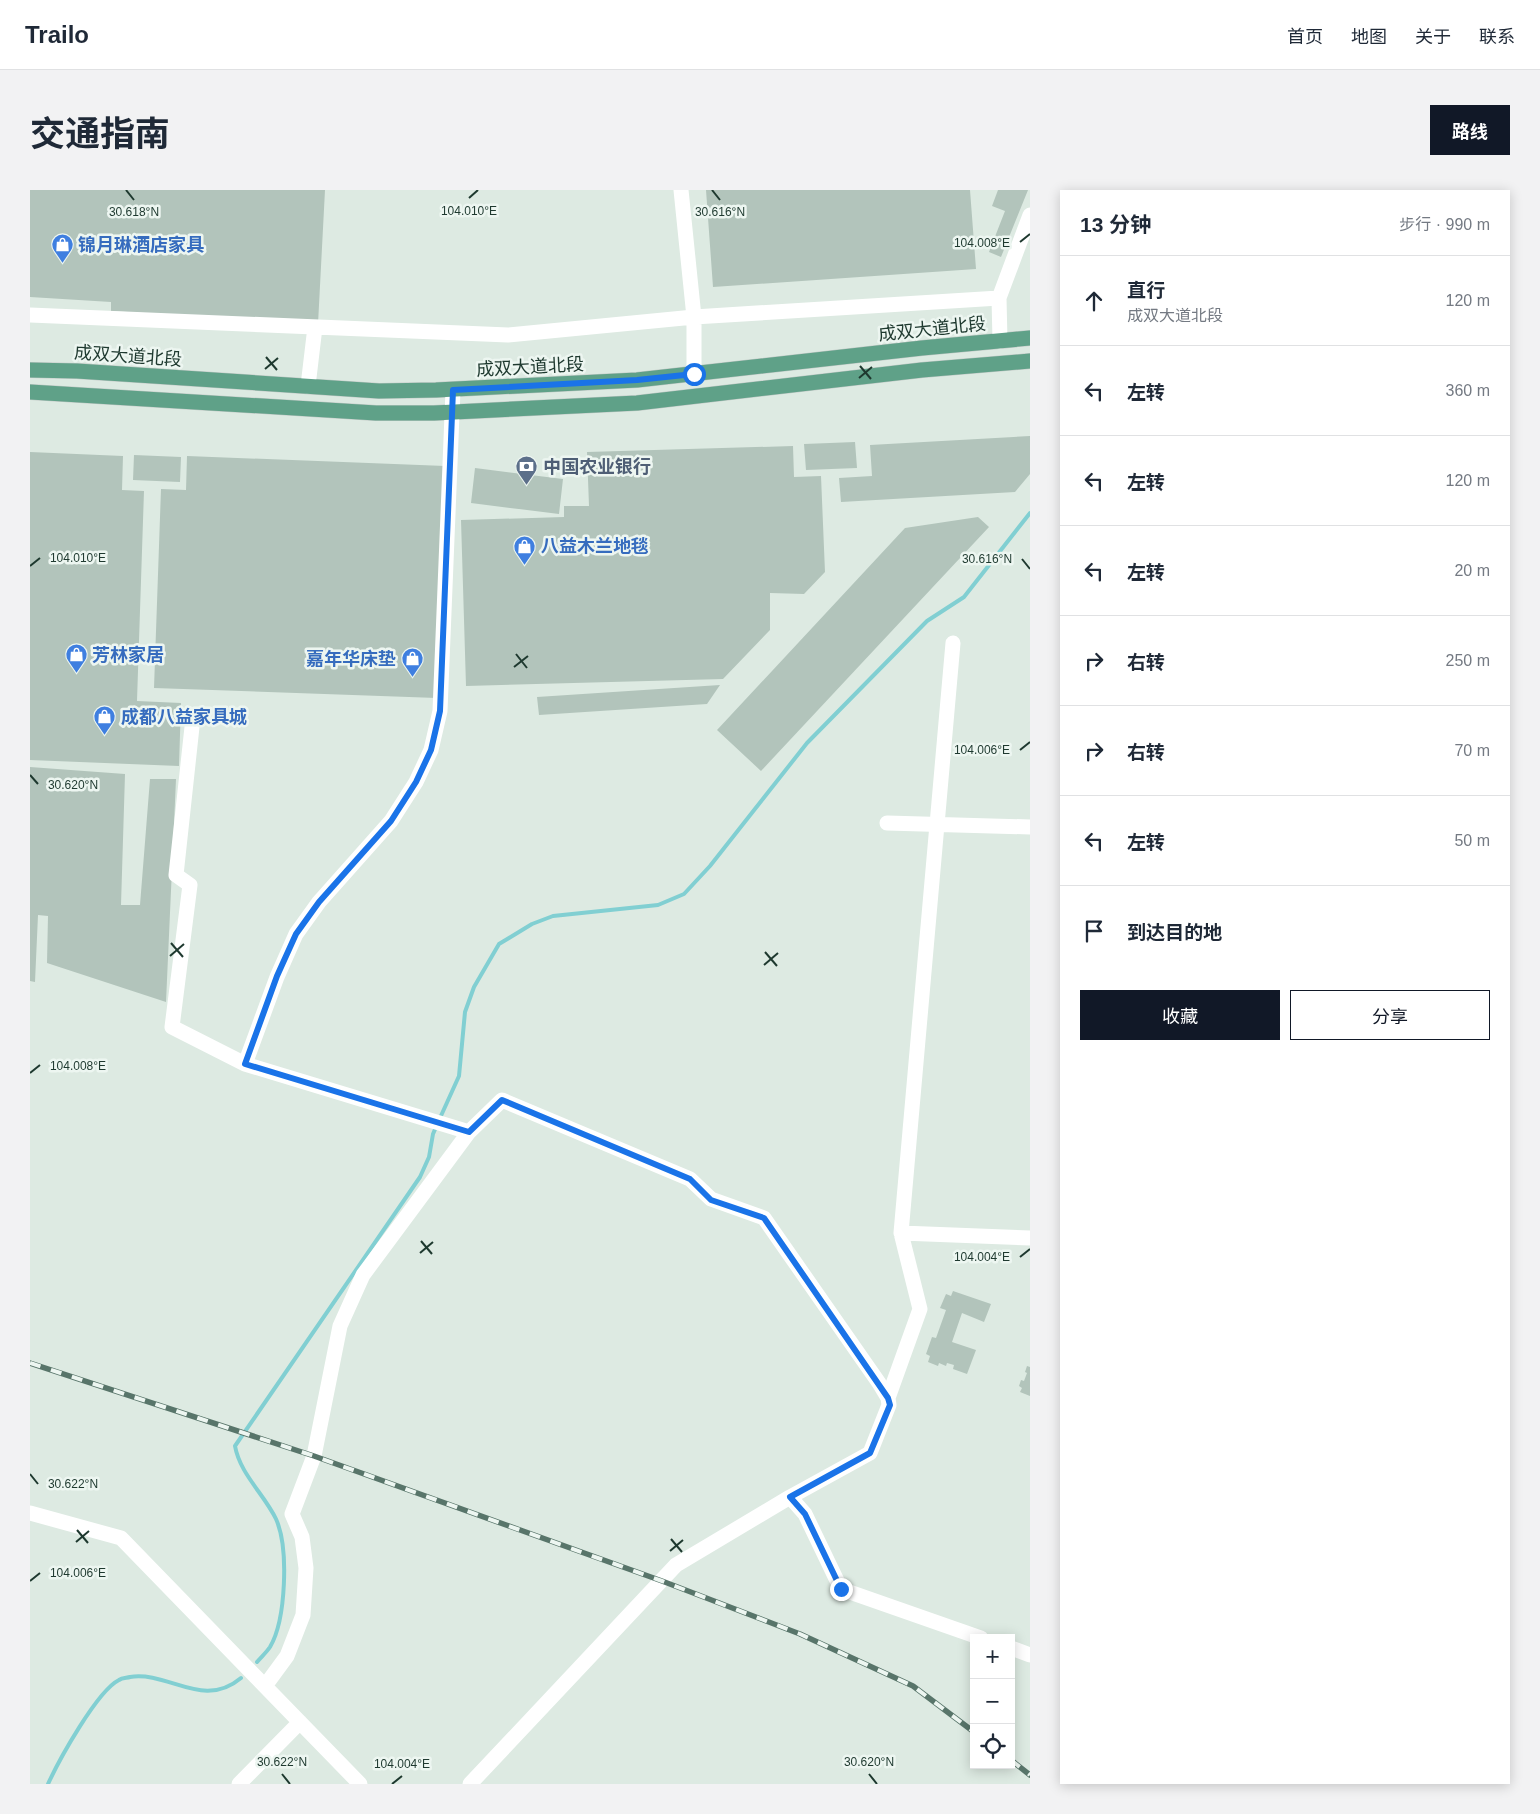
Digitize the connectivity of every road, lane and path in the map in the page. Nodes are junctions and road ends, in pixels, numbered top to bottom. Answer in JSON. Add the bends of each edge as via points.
{"nodes":[{"id":1,"x":681,"y":190,"type":"edge"},
{"id":2,"x":1030,"y":215,"type":"edge"},
{"id":3,"x":999,"y":298,"type":"junction"},
{"id":4,"x":30,"y":315,"type":"edge"},
{"id":5,"x":694,"y":317,"type":"junction"},
{"id":6,"x":315,"y":327,"type":"junction"},
{"id":7,"x":1030,"y":338,"type":"edge"},
{"id":8,"x":1000,"y":341,"type":"junction"},
{"id":9,"x":1030,"y":361,"type":"edge"},
{"id":10,"x":30,"y":370,"type":"edge"},
{"id":11,"x":694,"y":374,"type":"junction"},
{"id":12,"x":308,"y":386,"type":"junction"},
{"id":13,"x":453,"y":390,"type":"junction"},
{"id":14,"x":30,"y":392,"type":"edge"},
{"id":15,"x":453,"y":412,"type":"junction"},
{"id":16,"x":953,"y":643,"type":"dead end"},
{"id":17,"x":192,"y":727,"type":"dead end"},
{"id":18,"x":887,"y":823,"type":"dead end"},
{"id":19,"x":937,"y":825,"type":"junction"},
{"id":20,"x":1030,"y":827,"type":"edge"},
{"id":21,"x":245,"y":1064,"type":"junction"},
{"id":22,"x":469,"y":1132,"type":"junction"},
{"id":23,"x":901,"y":1233,"type":"junction"},
{"id":24,"x":1030,"y":1238,"type":"edge"},
{"id":25,"x":888,"y":1398,"type":"junction"},
{"id":26,"x":790,"y":1497,"type":"junction"},
{"id":27,"x":30,"y":1513,"type":"edge"},
{"id":28,"x":970,"y":1634,"type":"edge"},
{"id":29,"x":1015,"y":1649,"type":"edge"},
{"id":30,"x":1030,"y":1655,"type":"edge"},
{"id":31,"x":264,"y":1686,"type":"junction"},
{"id":32,"x":300,"y":1722,"type":"junction"},
{"id":33,"x":239,"y":1784,"type":"edge"},
{"id":34,"x":360,"y":1784,"type":"edge"},
{"id":35,"x":470,"y":1784,"type":"edge"}],
"edges":[{"from":1,"to":5,"type":"street"},
{"from":2,"to":3,"type":"street"},
{"from":3,"to":5,"type":"street"},
{"from":3,"to":8,"type":"street"},
{"from":4,"to":6,"type":"street"},
{"from":5,"to":6,"type":"street","via":[[508,335]]},
{"from":5,"to":11,"type":"street"},
{"from":6,"to":12,"type":"street"},
{"from":7,"to":8,"type":"main road","name":"成双大道北段"},
{"from":8,"to":11,"type":"main road","name":"成双大道北段"},
{"from":9,"to":15,"type":"main road","via":[[922,370],[637,403]]},
{"from":10,"to":12,"type":"main road","name":"成双大道北段"},
{"from":11,"to":13,"type":"main road","name":"成双大道北段"},
{"from":12,"to":13,"type":"main road","name":"成双大道北段","via":[[379,391]]},
{"from":13,"to":15,"type":"street"},
{"from":14,"to":15,"type":"main road","via":[[376,413]]},
{"from":15,"to":21,"type":"street","via":[[440,711],[431,750],[416,782],[391,821],[319,902],[296,934]]},
{"from":16,"to":19,"type":"street"},
{"from":17,"to":21,"type":"street","via":[[176,875],[190,885],[172,1027]]},
{"from":18,"to":19,"type":"street"},
{"from":19,"to":20,"type":"street"},
{"from":19,"to":23,"type":"street"},
{"from":21,"to":22,"type":"street"},
{"from":22,"to":25,"type":"street","via":[[502,1100],[690,1179],[711,1200],[764,1218]]},
{"from":22,"to":31,"type":"street","via":[[363,1275],[340,1326],[314,1456],[292,1514],[302,1537],[306,1568],[302,1614],[287,1656]]},
{"from":23,"to":24,"type":"street"},
{"from":23,"to":25,"type":"street","via":[[920,1309]]},
{"from":25,"to":26,"type":"street","via":[[890,1405],[870,1453]]},
{"from":26,"to":28,"type":"street","via":[[805,1514],[841,1589]]},
{"from":26,"to":35,"type":"street","via":[[676,1565]]},
{"from":27,"to":31,"type":"street","via":[[121,1538]]},
{"from":29,"to":30,"type":"street"},
{"from":31,"to":32,"type":"street"},
{"from":32,"to":33,"type":"street"},
{"from":32,"to":34,"type":"street"}]}
